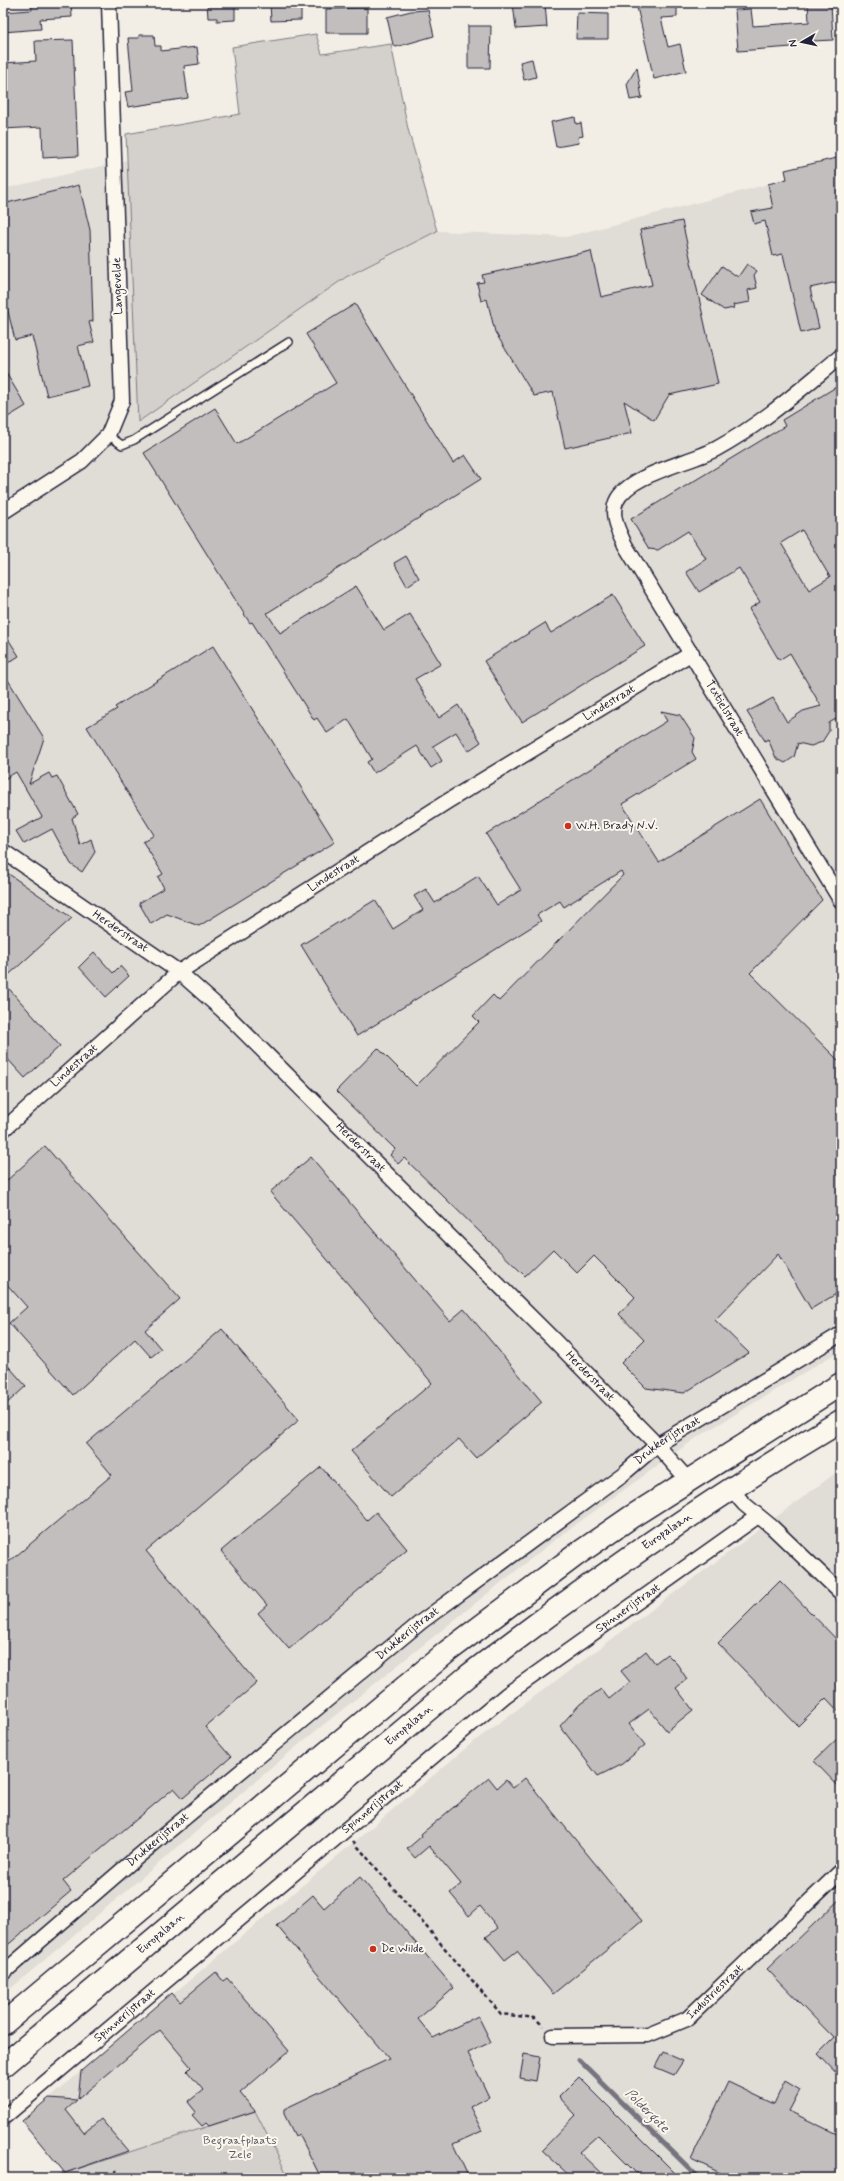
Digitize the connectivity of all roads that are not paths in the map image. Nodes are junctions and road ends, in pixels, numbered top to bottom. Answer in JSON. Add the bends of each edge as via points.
{"nodes":[{"id":1,"x":109,"y":3,"type":"edge"},
{"id":2,"x":289,"y":342,"type":"dead end"},
{"id":3,"x":841,"y":356,"type":"edge"},
{"id":4,"x":108,"y":435,"type":"junction"},
{"id":5,"x":3,"y":512,"type":"edge"},
{"id":6,"x":692,"y":653,"type":"junction"},
{"id":7,"x":3,"y":851,"type":"edge"},
{"id":8,"x":841,"y":901,"type":"edge"},
{"id":9,"x":179,"y":972,"type":"junction"},
{"id":10,"x":3,"y":1130,"type":"edge"},
{"id":11,"x":841,"y":1334,"type":"edge"},
{"id":12,"x":841,"y":1384,"type":"edge"},
{"id":13,"x":841,"y":1421,"type":"edge"},
{"id":14,"x":657,"y":1445,"type":"junction"},
{"id":15,"x":688,"y":1480,"type":"junction"},
{"id":16,"x":731,"y":1489,"type":"junction"},
{"id":17,"x":758,"y":1516,"type":"junction"},
{"id":18,"x":841,"y":1593,"type":"edge"},
{"id":19,"x":841,"y":1871,"type":"edge"},
{"id":20,"x":3,"y":1973,"type":"edge"},
{"id":21,"x":3,"y":2024,"type":"edge"},
{"id":22,"x":553,"y":2036,"type":"road end"},
{"id":23,"x":3,"y":2066,"type":"edge"},
{"id":24,"x":3,"y":2118,"type":"edge"}],
"edges":[{"from":1,"to":4,"type":"street","name":"Langevelde","via":[[122,401]]},
{"from":2,"to":4,"type":"lane","via":[[134,440],[122,445]]},
{"from":3,"to":6,"type":"street","name":"Textielstraat","via":[[767,416],[716,449],[630,484],[616,502],[614,514],[625,545]]},
{"from":4,"to":5,"type":"street","name":"Langevelde","via":[[82,461]]},
{"from":6,"to":8,"type":"street","name":"Textielstraat"},
{"from":6,"to":9,"type":"street","name":"Lindestraat","via":[[448,801]]},
{"from":7,"to":9,"type":"street","name":"Herderstraat"},
{"from":9,"to":10,"type":"street","name":"Lindestraat"},
{"from":9,"to":14,"type":"street","name":"Herderstraat","via":[[222,1010]]},
{"from":11,"to":14,"type":"street","name":"Drukkerijstraat"},
{"from":12,"to":15,"type":"highway"},
{"from":13,"to":16,"type":"highway","name":"Europalaan"},
{"from":14,"to":15,"type":"street","name":"Herderstraat"},
{"from":14,"to":20,"type":"street","name":"Drukkerijstraat","via":[[623,1474],[421,1622],[129,1864]]},
{"from":15,"to":21,"type":"highway","via":[[576,1555],[448,1651]]},
{"from":16,"to":17,"type":"street"},
{"from":16,"to":23,"type":"highway","name":"Europalaan","via":[[587,1586],[468,1676]]},
{"from":17,"to":18,"type":"street"},
{"from":17,"to":24,"type":"street","name":"Spinnerijstraat","via":[[506,1695]]},
{"from":19,"to":22,"type":"street","name":"Industriestraat","via":[[686,2019],[648,2034]]}]}
